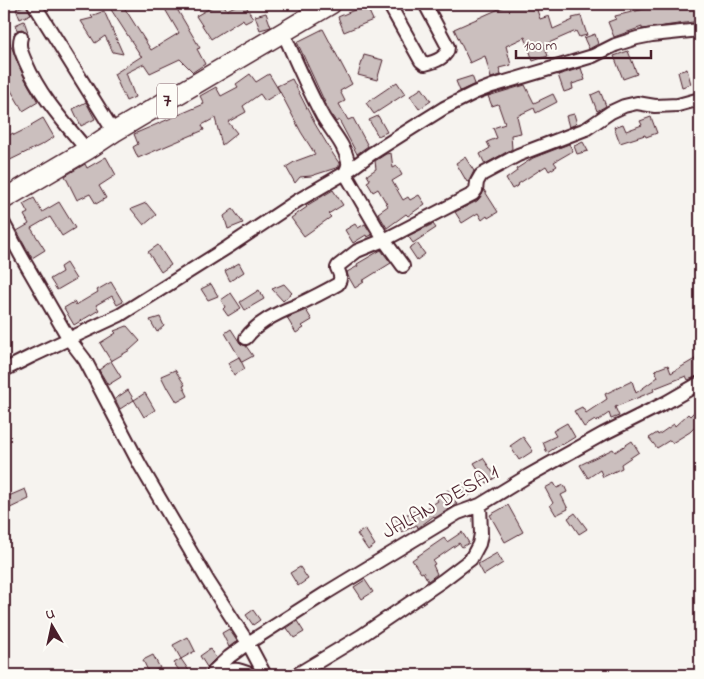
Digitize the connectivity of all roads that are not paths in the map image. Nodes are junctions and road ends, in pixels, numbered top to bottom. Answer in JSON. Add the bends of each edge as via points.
{"nodes":[{"id":1,"x":34,"y":4,"type":"edge"},
{"id":2,"x":331,"y":4,"type":"edge"},
{"id":3,"x":389,"y":4,"type":"edge"},
{"id":4,"x":425,"y":4,"type":"edge"},
{"id":5,"x":700,"y":30,"type":"edge"},
{"id":6,"x":283,"y":32,"type":"junction"},
{"id":7,"x":21,"y":37,"type":"dead end"},
{"id":8,"x":700,"y":99,"type":"edge"},
{"id":9,"x":114,"y":132,"type":"junction"},
{"id":10,"x":87,"y":150,"type":"junction"},
{"id":11,"x":345,"y":172,"type":"junction"},
{"id":12,"x":4,"y":199,"type":"edge"},
{"id":13,"x":4,"y":224,"type":"edge"},
{"id":14,"x":384,"y":240,"type":"junction"},
{"id":15,"x":403,"y":266,"type":"dead end"},
{"id":16,"x":246,"y":338,"type":"dead end"},
{"id":17,"x":69,"y":339,"type":"junction"},
{"id":18,"x":4,"y":370,"type":"edge"},
{"id":19,"x":700,"y":383,"type":"edge"},
{"id":20,"x":480,"y":505,"type":"junction"},
{"id":21,"x":248,"y":643,"type":"junction"},
{"id":22,"x":212,"y":675,"type":"edge"},
{"id":23,"x":219,"y":675,"type":"edge"},
{"id":24,"x":252,"y":675,"type":"edge"},
{"id":25,"x":265,"y":675,"type":"edge"},
{"id":26,"x":296,"y":675,"type":"edge"}],
"edges":[{"from":1,"to":9,"type":"street"},
{"from":2,"to":6,"type":"highway","number":"7"},
{"from":3,"to":4,"type":"street","via":[[425,64],[446,55],[448,47]]},
{"from":5,"to":11,"type":"street","via":[[638,38],[593,56],[474,93],[444,108]]},
{"from":6,"to":9,"type":"highway","number":"7"},
{"from":6,"to":11,"type":"street","via":[[345,153],[348,163]]},
{"from":7,"to":10,"type":"street","via":[[21,52],[30,74],[46,100]]},
{"from":8,"to":14,"type":"street","via":[[655,106],[636,104],[610,112],[586,129],[518,155],[485,172],[476,182],[473,194]]},
{"from":9,"to":10,"type":"highway","number":"7"},
{"from":10,"to":12,"type":"highway","number":"7"},
{"from":11,"to":14,"type":"street"},
{"from":11,"to":17,"type":"street","via":[[147,300]]},
{"from":13,"to":17,"type":"street"},
{"from":14,"to":15,"type":"street"},
{"from":14,"to":16,"type":"street","via":[[357,251],[340,263],[337,268],[341,277],[338,284],[281,311],[252,330]]},
{"from":17,"to":18,"type":"street"},
{"from":17,"to":21,"type":"street","via":[[85,360],[208,582]]},
{"from":19,"to":20,"type":"street","name":"JALAN DESA 1"},
{"from":20,"to":21,"type":"street","name":"JALAN DESA 1","via":[[458,512]]},
{"from":20,"to":26,"type":"street","via":[[481,534],[471,559],[361,636]]},
{"from":21,"to":22,"type":"street","name":"JALAN DESA 1"},
{"from":21,"to":25,"type":"street"},
{"from":23,"to":24,"type":"street","via":[[234,669]]}]}
